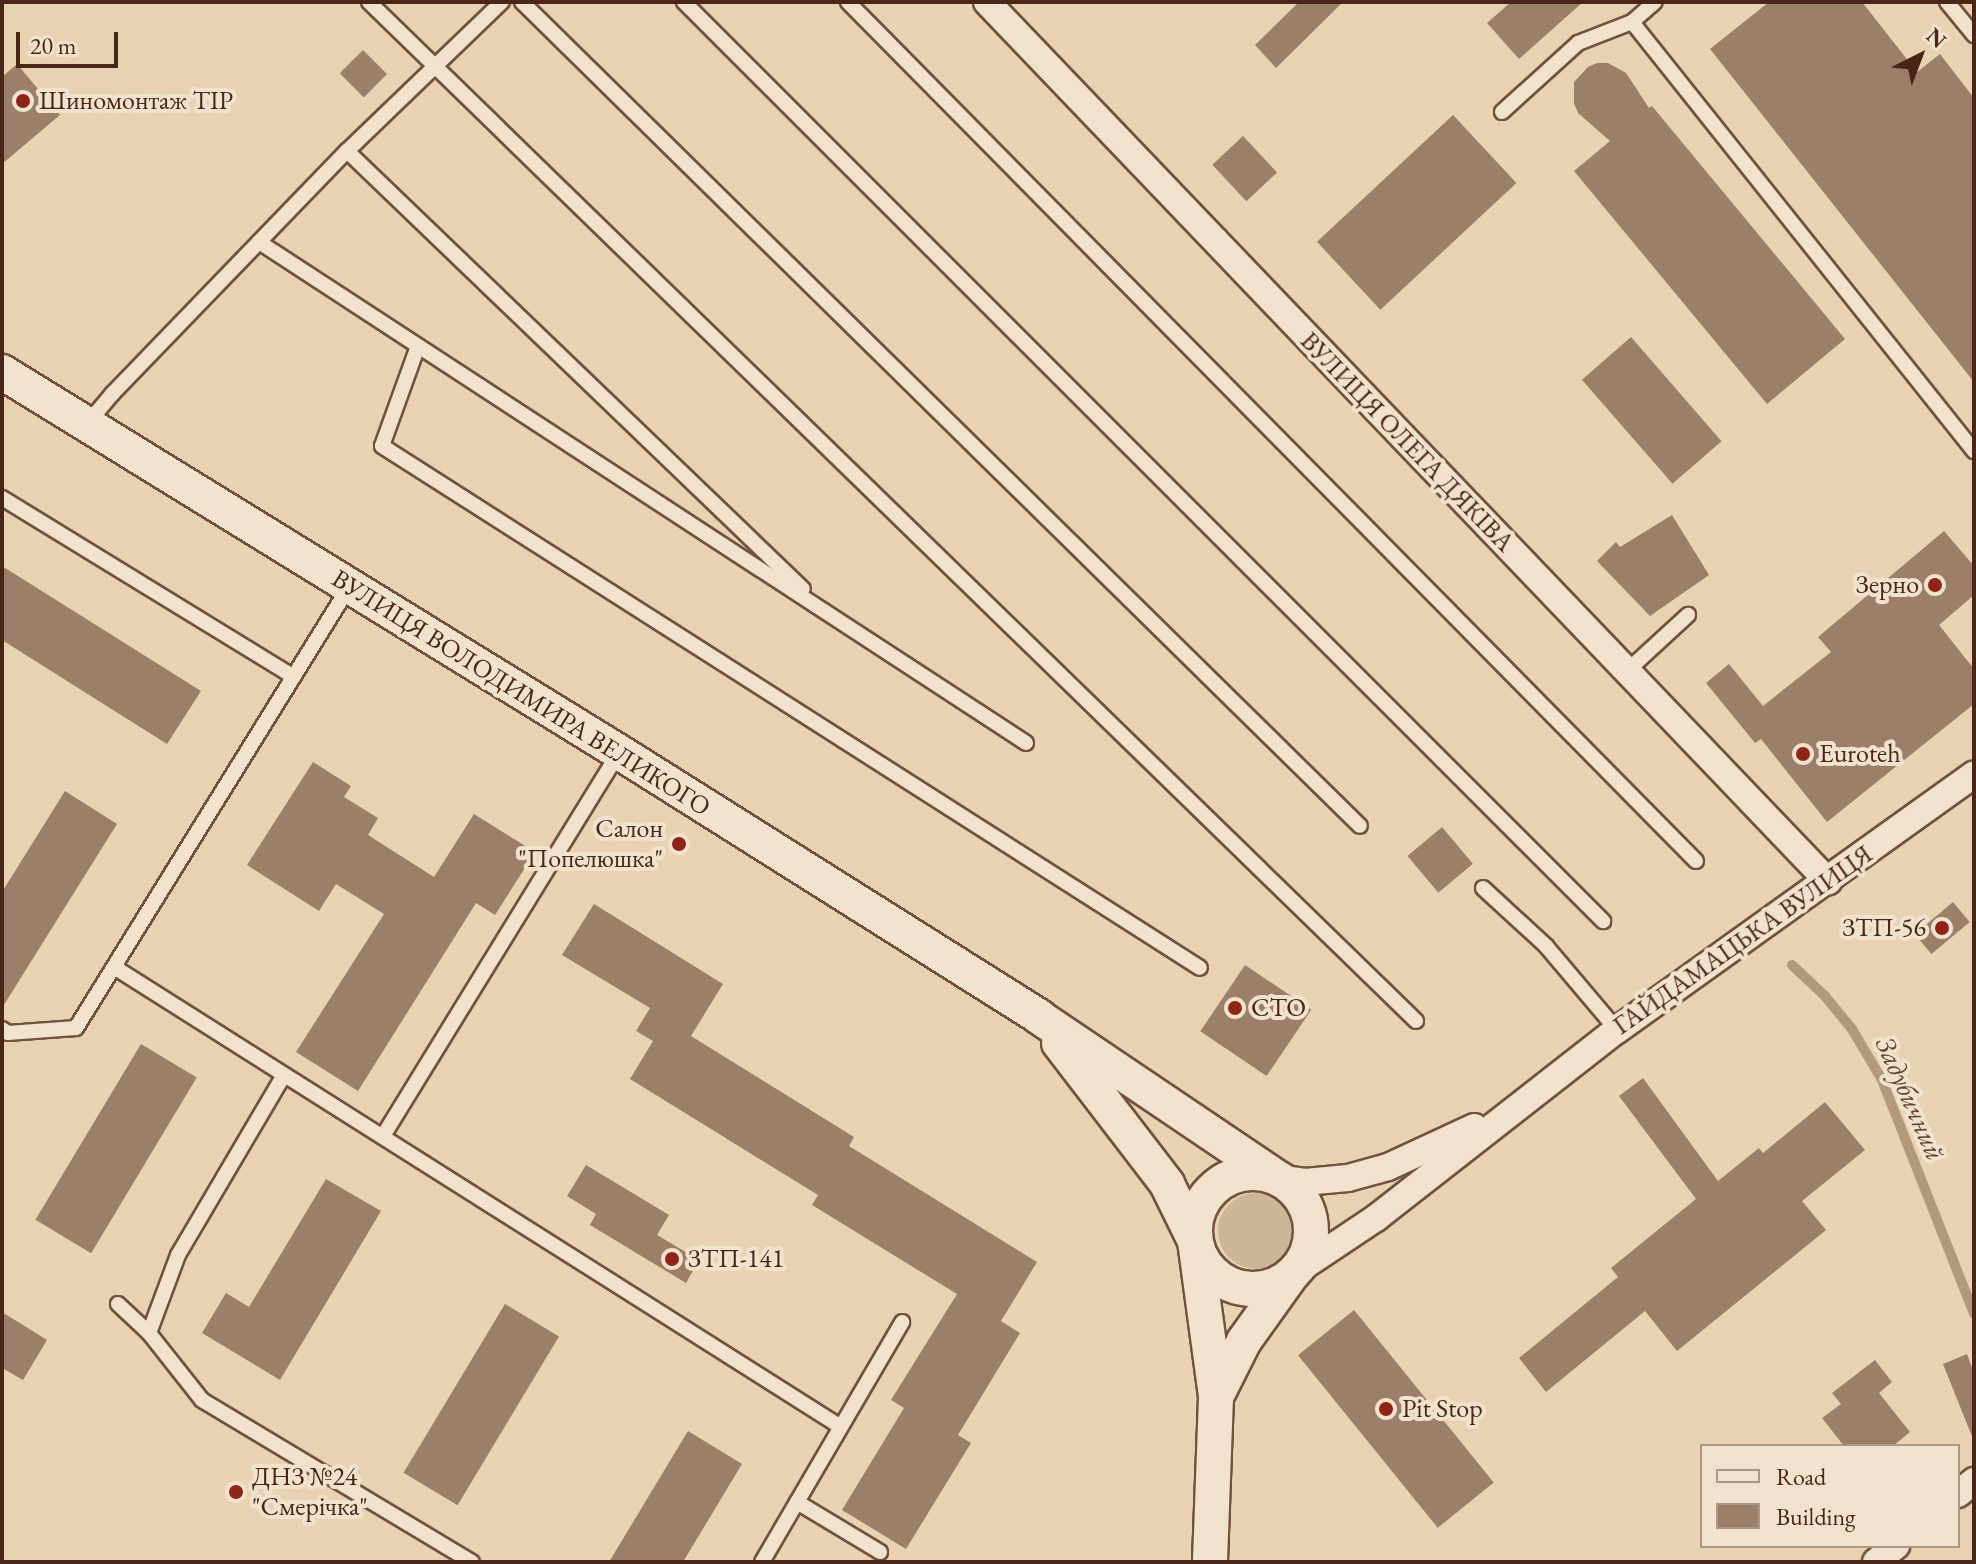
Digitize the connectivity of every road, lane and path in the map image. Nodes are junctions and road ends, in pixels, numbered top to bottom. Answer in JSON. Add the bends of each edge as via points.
{"nodes":[{"id":1,"x":369,"y":2,"type":"edge"},
{"id":2,"x":502,"y":2,"type":"edge"},
{"id":3,"x":522,"y":2,"type":"edge"},
{"id":4,"x":684,"y":2,"type":"edge"},
{"id":5,"x":848,"y":2,"type":"edge"},
{"id":6,"x":987,"y":2,"type":"edge"},
{"id":7,"x":1655,"y":2,"type":"edge"},
{"id":8,"x":1947,"y":2,"type":"edge"},
{"id":9,"x":1632,"y":22,"type":"junction"},
{"id":10,"x":1974,"y":35,"type":"edge"},
{"id":11,"x":435,"y":66,"type":"junction"},
{"id":12,"x":1502,"y":112,"type":"dead end"},
{"id":13,"x":347,"y":151,"type":"junction"},
{"id":14,"x":259,"y":242,"type":"junction"},
{"id":15,"x":418,"y":346,"type":"junction"},
{"id":16,"x":2,"y":372,"type":"edge"},
{"id":17,"x":87,"y":425,"type":"junction"},
{"id":18,"x":1974,"y":451,"type":"edge"},
{"id":19,"x":2,"y":498,"type":"edge"},
{"id":20,"x":349,"y":587,"type":"junction"},
{"id":21,"x":829,"y":614,"type":"junction"},
{"id":22,"x":1688,"y":615,"type":"dead end"},
{"id":23,"x":1627,"y":671,"type":"junction"},
{"id":24,"x":294,"y":677,"type":"junction"},
{"id":25,"x":1026,"y":743,"type":"dead end"},
{"id":26,"x":619,"y":752,"type":"junction"},
{"id":27,"x":1974,"y":774,"type":"edge"},
{"id":28,"x":1360,"y":826,"type":"dead end"},
{"id":29,"x":1696,"y":861,"type":"dead end"},
{"id":30,"x":1828,"y":881,"type":"junction"},
{"id":31,"x":1483,"y":888,"type":"dead end"},
{"id":32,"x":1603,"y":921,"type":"dead end"},
{"id":33,"x":114,"y":967,"type":"junction"},
{"id":34,"x":1200,"y":968,"type":"dead end"},
{"id":35,"x":1039,"y":1017,"type":"junction"},
{"id":36,"x":1416,"y":1021,"type":"dead end"},
{"id":37,"x":2,"y":1029,"type":"edge"},
{"id":38,"x":1617,"y":1030,"type":"junction"},
{"id":39,"x":284,"y":1075,"type":"junction"},
{"id":40,"x":1513,"y":1108,"type":"junction"},
{"id":41,"x":383,"y":1136,"type":"junction"},
{"id":42,"x":1278,"y":1178,"type":"junction"},
{"id":43,"x":1195,"y":1241,"type":"junction"},
{"id":44,"x":1292,"y":1274,"type":"junction"},
{"id":45,"x":118,"y":1304,"type":"dead end"},
{"id":46,"x":902,"y":1322,"type":"dead end"},
{"id":47,"x":149,"y":1333,"type":"junction"},
{"id":48,"x":1216,"y":1397,"type":"junction"},
{"id":49,"x":841,"y":1427,"type":"junction"},
{"id":50,"x":797,"y":1502,"type":"junction"},
{"id":51,"x":1894,"y":1548,"type":"edge"},
{"id":52,"x":880,"y":1552,"type":"dead end"},
{"id":53,"x":472,"y":1562,"type":"edge"},
{"id":54,"x":762,"y":1562,"type":"edge"},
{"id":55,"x":1210,"y":1562,"type":"edge"},
{"id":56,"x":1876,"y":1562,"type":"edge"}],
"edges":[{"from":1,"to":11,"type":"lane"},
{"from":2,"to":11,"type":"lane"},
{"from":3,"to":28,"type":"lane"},
{"from":4,"to":32,"type":"lane"},
{"from":5,"to":29,"type":"lane"},
{"from":6,"to":23,"type":"street","name":"ВУЛИЦЯ ОЛЕГА ДЯКІВА"},
{"from":7,"to":9,"type":"lane"},
{"from":8,"to":10,"type":"lane"},
{"from":9,"to":12,"type":"lane","via":[[1578,43]]},
{"from":9,"to":18,"type":"lane"},
{"from":11,"to":13,"type":"lane"},
{"from":11,"to":36,"type":"lane"},
{"from":13,"to":14,"type":"lane"},
{"from":13,"to":21,"type":"lane"},
{"from":14,"to":15,"type":"lane"},
{"from":14,"to":17,"type":"lane"},
{"from":15,"to":21,"type":"lane"},
{"from":15,"to":34,"type":"lane","via":[[382,446]]},
{"from":16,"to":17,"type":"street","name":"ВУЛИЦЯ ВОЛОДИМИРА ВЕЛИКОГО"},
{"from":17,"to":20,"type":"street","name":"ВУЛИЦЯ ВОЛОДИМИРА ВЕЛИКОГО"},
{"from":19,"to":24,"type":"lane"},
{"from":20,"to":24,"type":"lane"},
{"from":20,"to":26,"type":"street","name":"ВУЛИЦЯ ВОЛОДИМИРА ВЕЛИКОГО"},
{"from":21,"to":25,"type":"lane"},
{"from":22,"to":23,"type":"lane"},
{"from":23,"to":30,"type":"street","name":"ВУЛИЦЯ ОЛЕГА ДЯКІВА"},
{"from":24,"to":33,"type":"lane"},
{"from":26,"to":35,"type":"street","name":"ВУЛИЦЯ ВОЛОДИМИРА ВЕЛИКОГО"},
{"from":26,"to":41,"type":"lane"},
{"from":27,"to":30,"type":"street","name":"ГАЙДАМАЦЬКА ВУЛИЦЯ"},
{"from":30,"to":38,"type":"street","name":"ГАЙДАМАЦЬКА ВУЛИЦЯ"},
{"from":31,"to":38,"type":"lane","via":[[1546,946]]},
{"from":33,"to":37,"type":"lane","via":[[76,1028],[8,1033]]},
{"from":33,"to":39,"type":"lane"},
{"from":35,"to":42,"type":"street","name":"ВУЛИЦЯ ВОЛОДИМИРА ВЕЛИКОГО"},
{"from":35,"to":43,"type":"street","name":"ВУЛИЦЯ ВОЛОДИМИРА ВЕЛИКОГО","via":[[1167,1184]]},
{"from":38,"to":40,"type":"street","name":"ГАЙДАМАЦЬКА ВУЛИЦЯ"},
{"from":39,"to":41,"type":"lane"},
{"from":39,"to":47,"type":"lane","via":[[178,1255]]},
{"from":40,"to":42,"type":"street","name":"ГАЙДАМАЦЬКА ВУЛИЦЯ","via":[[1388,1167],[1328,1181]]},
{"from":40,"to":44,"type":"street","name":"ГАЙДАМАЦЬКА ВУЛИЦЯ","via":[[1376,1218]]},
{"from":41,"to":49,"type":"lane"},
{"from":42,"to":43,"type":"street","via":[[1245,1173],[1215,1185],[1197,1211]]},
{"from":42,"to":44,"type":"street","via":[[1302,1199],[1309,1215],[1308,1248]]},
{"from":43,"to":44,"type":"street","via":[[1212,1272],[1225,1283],[1258,1289]]},
{"from":43,"to":48,"type":"street","name":"ВУЛИЦЯ ВОЛОДИМИРА ВЕЛИКОГО"},
{"from":44,"to":48,"type":"street","name":"ВУЛИЦЯ ВОЛОДИМИРА ВЕЛИКОГО","via":[[1244,1341]]},
{"from":45,"to":47,"type":"lane"},
{"from":46,"to":49,"type":"lane"},
{"from":47,"to":53,"type":"lane","via":[[202,1400]]},
{"from":48,"to":55,"type":"street","name":"ВУЛИЦЯ ВОЛОДИМИРА ВЕЛИКОГО"},
{"from":49,"to":50,"type":"lane"},
{"from":50,"to":52,"type":"lane"},
{"from":50,"to":54,"type":"lane"},
{"from":51,"to":56,"type":"street"}]}
